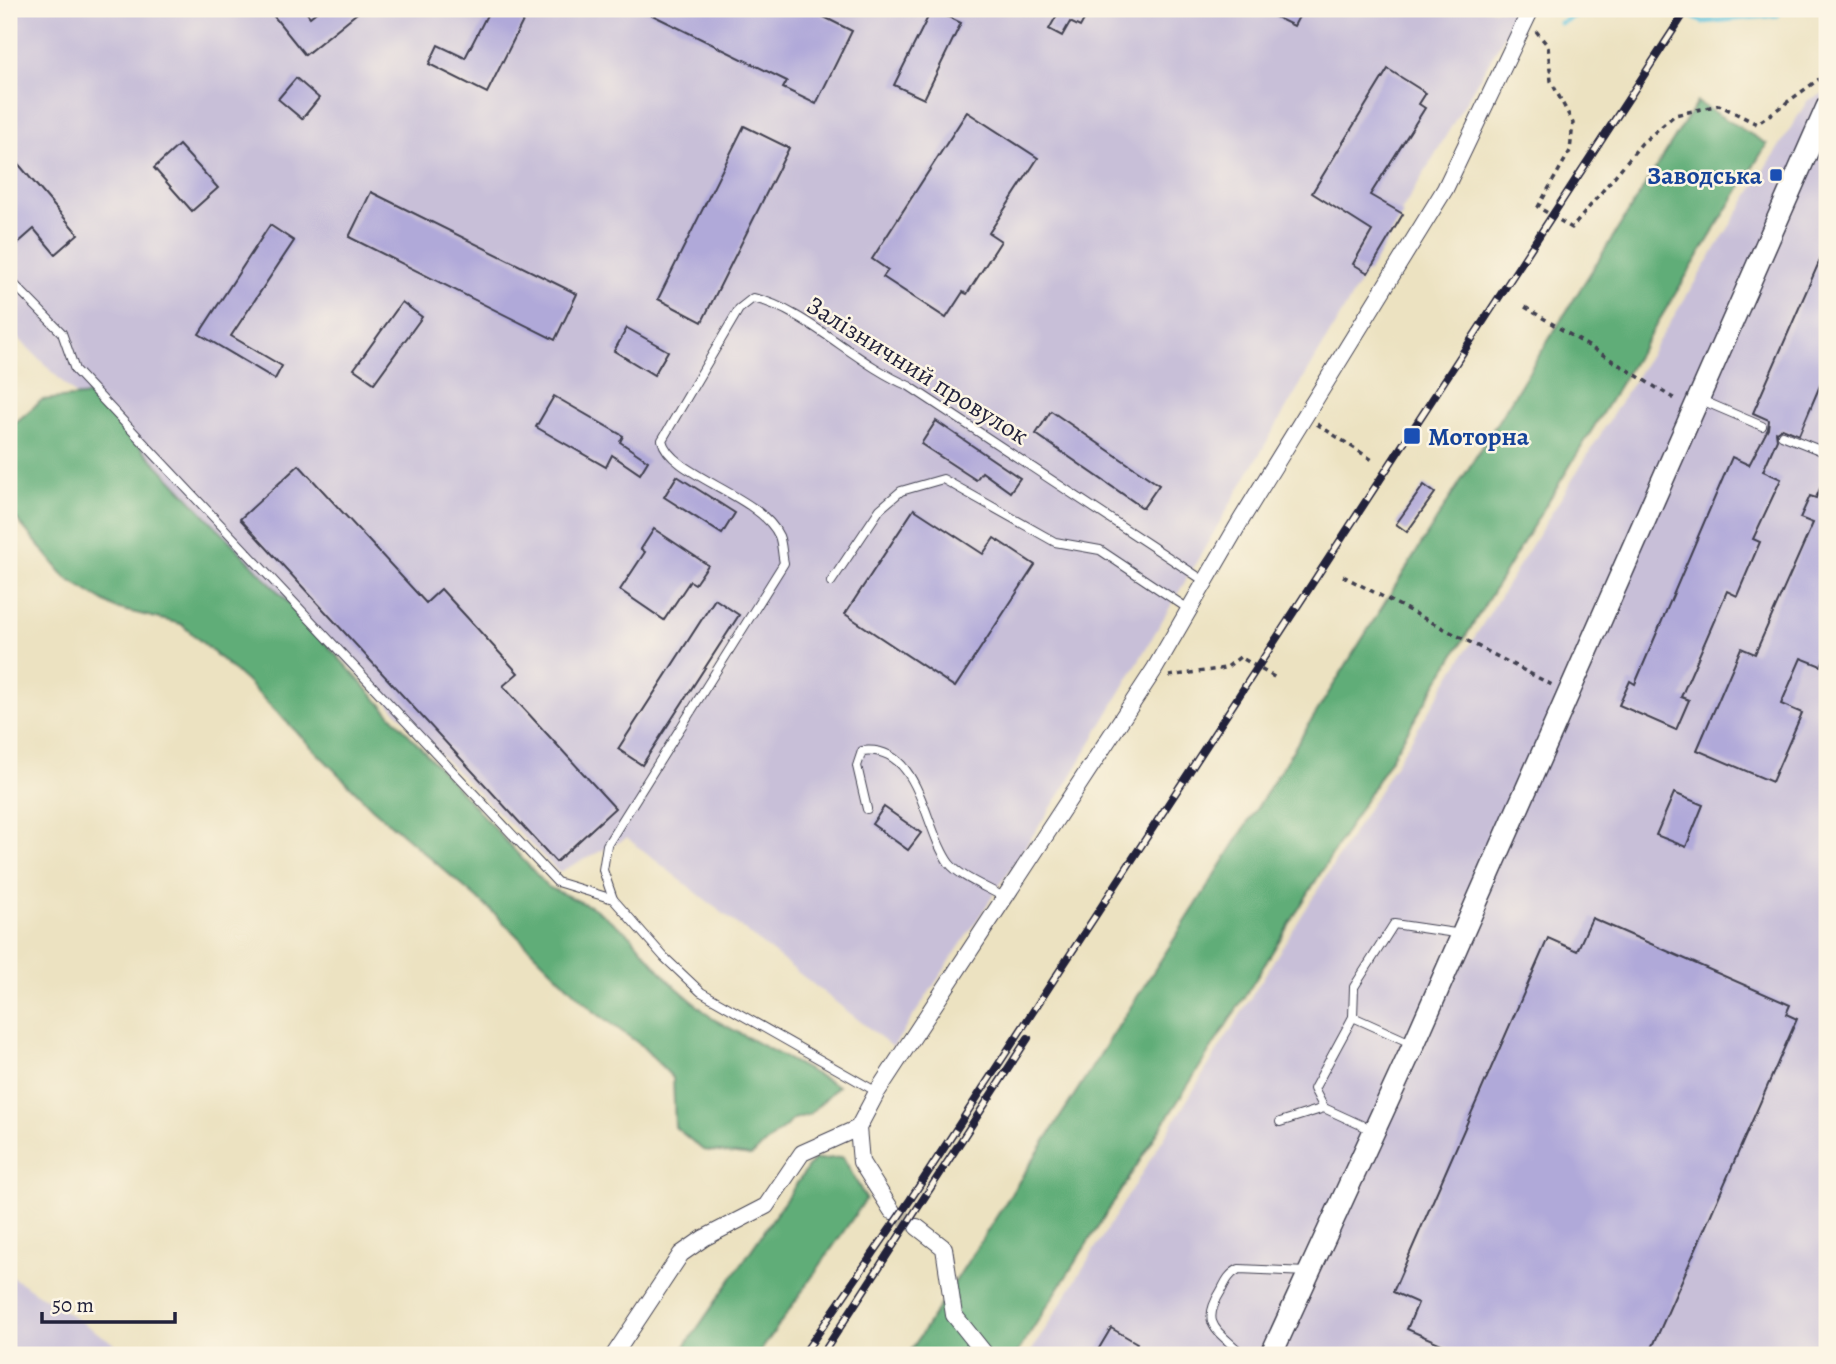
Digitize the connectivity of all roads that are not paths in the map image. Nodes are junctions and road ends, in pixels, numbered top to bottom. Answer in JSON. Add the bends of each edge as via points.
{"nodes":[{"id":1,"x":1529,"y":14,"type":"edge"},
{"id":2,"x":1827,"y":107,"type":"edge"},
{"id":3,"x":10,"y":280,"type":"edge"},
{"id":4,"x":1696,"y":405,"type":"junction"},
{"id":5,"x":1762,"y":426,"type":"dead end"},
{"id":6,"x":1782,"y":435,"type":"dead end"},
{"id":7,"x":1827,"y":453,"type":"edge"},
{"id":8,"x":831,"y":582,"type":"dead end"},
{"id":9,"x":1206,"y":582,"type":"junction"},
{"id":10,"x":1190,"y":610,"type":"junction"},
{"id":11,"x":867,"y":809,"type":"dead end"},
{"id":12,"x":1005,"y":898,"type":"junction"},
{"id":13,"x":612,"y":899,"type":"junction"},
{"id":14,"x":1462,"y":934,"type":"junction"},
{"id":15,"x":1353,"y":1017,"type":"junction"},
{"id":16,"x":1414,"y":1044,"type":"junction"},
{"id":17,"x":877,"y":1092,"type":"junction"},
{"id":18,"x":1324,"y":1108,"type":"junction"},
{"id":19,"x":1280,"y":1122,"type":"dead end"},
{"id":20,"x":859,"y":1128,"type":"junction"},
{"id":21,"x":1372,"y":1130,"type":"junction"},
{"id":22,"x":892,"y":1211,"type":"tunnel mouth"},
{"id":23,"x":917,"y":1227,"type":"tunnel mouth"},
{"id":24,"x":1310,"y":1272,"type":"junction"},
{"id":25,"x":614,"y":1355,"type":"edge"},
{"id":26,"x":986,"y":1355,"type":"edge"},
{"id":27,"x":1243,"y":1355,"type":"edge"},
{"id":28,"x":1271,"y":1355,"type":"edge"}],
"edges":[{"from":1,"to":9,"type":"street","via":[[1445,189]]},
{"from":2,"to":4,"type":"main road"},
{"from":3,"to":13,"type":"lane","via":[[62,333],[75,370],[557,882]]},
{"from":4,"to":5,"type":"lane"},
{"from":4,"to":14,"type":"main road"},
{"from":6,"to":7,"type":"lane"},
{"from":8,"to":10,"type":"lane","via":[[880,509],[901,491],[943,479],[1055,542],[1100,550]]},
{"from":9,"to":10,"type":"street"},
{"from":9,"to":13,"type":"lane","name":"Залізничний провулок","via":[[909,386],[882,374],[774,303],[753,298],[739,309],[662,440],[670,457],[754,508],[779,535],[784,563],[607,845],[603,870]]},
{"from":10,"to":12,"type":"street"},
{"from":11,"to":12,"type":"lane","via":[[857,766],[862,751],[877,749],[899,762],[919,791],[950,865]]},
{"from":12,"to":17,"type":"street"},
{"from":13,"to":17,"type":"lane","via":[[701,992]]},
{"from":14,"to":15,"type":"lane","via":[[1394,924],[1354,987]]},
{"from":14,"to":16,"type":"main road"},
{"from":15,"to":16,"type":"lane"},
{"from":15,"to":18,"type":"lane","via":[[1314,1089]]},
{"from":16,"to":21,"type":"main road"},
{"from":17,"to":20,"type":"street"},
{"from":18,"to":19,"type":"lane"},
{"from":18,"to":21,"type":"lane"},
{"from":20,"to":22,"type":"street","via":[[861,1162]]},
{"from":20,"to":25,"type":"street","via":[[802,1153],[766,1206],[681,1254]]},
{"from":21,"to":24,"type":"main road"},
{"from":23,"to":26,"type":"street","via":[[944,1248],[954,1315]]},
{"from":24,"to":27,"type":"lane","via":[[1239,1269],[1231,1274],[1209,1316]]},
{"from":24,"to":28,"type":"main road"}]}
